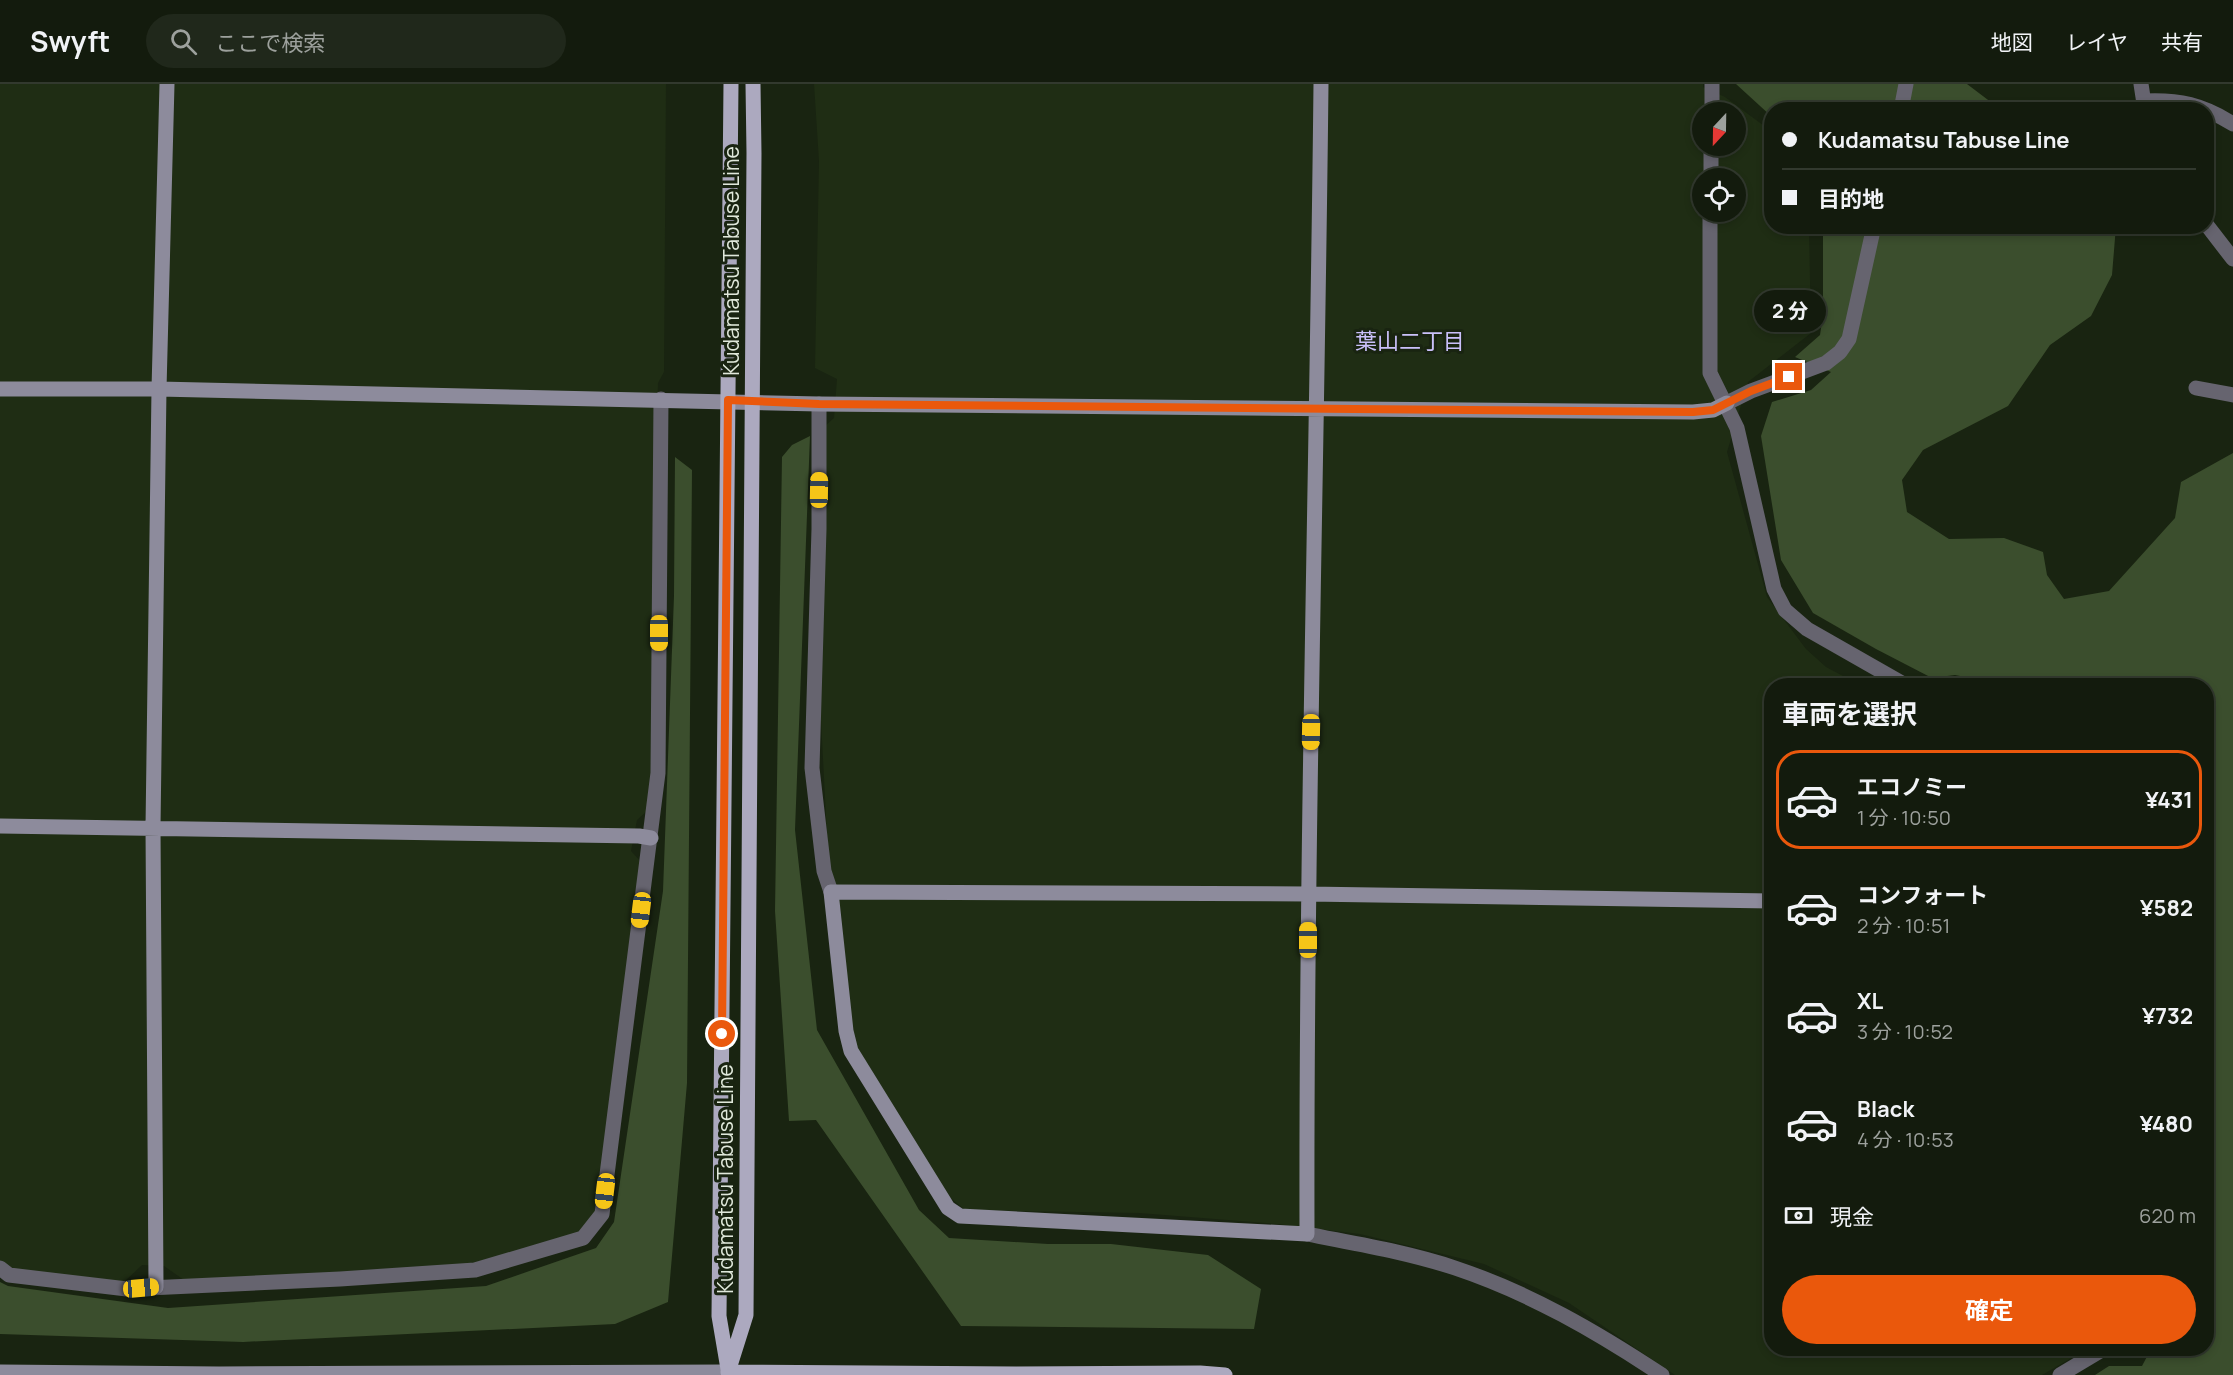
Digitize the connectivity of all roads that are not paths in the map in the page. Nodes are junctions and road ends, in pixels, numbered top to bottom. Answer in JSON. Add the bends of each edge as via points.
{"nodes":[{"id":1,"x":167,"y":84,"type":"edge"},
{"id":2,"x":731,"y":84,"type":"edge"},
{"id":3,"x":753,"y":84,"type":"edge"},
{"id":4,"x":1320,"y":84,"type":"edge"},
{"id":5,"x":1712,"y":84,"type":"edge"},
{"id":6,"x":1906,"y":84,"type":"edge"},
{"id":7,"x":2141,"y":84,"type":"edge"},
{"id":8,"x":1712,"y":102,"type":"edge"},
{"id":9,"x":1902,"y":102,"type":"edge"},
{"id":10,"x":2144,"y":102,"type":"edge"},
{"id":11,"x":2157,"y":102,"type":"edge"},
{"id":12,"x":2178,"y":102,"type":"edge"},
{"id":13,"x":2214,"y":112,"type":"edge"},
{"id":14,"x":2233,"y":124,"type":"edge"},
{"id":15,"x":1710,"y":222,"type":"edge"},
{"id":16,"x":1872,"y":234,"type":"edge"},
{"id":17,"x":2214,"y":234,"type":"edge"},
{"id":18,"x":2233,"y":259,"type":"edge"},
{"id":19,"x":159,"y":388,"type":"junction"},
{"id":20,"x":2196,"y":388,"type":"dead end"},
{"id":21,"x":0,"y":389,"type":"edge"},
{"id":22,"x":2233,"y":395,"type":"edge"},
{"id":23,"x":661,"y":399,"type":"junction"},
{"id":24,"x":728,"y":400,"type":"junction"},
{"id":25,"x":752,"y":402,"type":"junction"},
{"id":26,"x":1726,"y":403,"type":"junction"},
{"id":27,"x":819,"y":404,"type":"junction"},
{"id":28,"x":1317,"y":408,"type":"junction"},
{"id":29,"x":1893,"y":678,"type":"edge"},
{"id":30,"x":0,"y":826,"type":"edge"},
{"id":31,"x":153,"y":827,"type":"junction"},
{"id":32,"x":651,"y":838,"type":"junction"},
{"id":33,"x":831,"y":892,"type":"junction"},
{"id":34,"x":1308,"y":894,"type":"junction"},
{"id":35,"x":1764,"y":900,"type":"edge"},
{"id":36,"x":1307,"y":1234,"type":"junction"},
{"id":37,"x":0,"y":1268,"type":"edge"},
{"id":38,"x":156,"y":1287,"type":"junction"},
{"id":39,"x":2092,"y":1356,"type":"edge"},
{"id":40,"x":0,"y":1372,"type":"edge"},
{"id":41,"x":728,"y":1372,"type":"junction"},
{"id":42,"x":1016,"y":1375,"type":"edge"},
{"id":43,"x":1225,"y":1375,"type":"edge"},
{"id":44,"x":1662,"y":1375,"type":"edge"},
{"id":45,"x":2060,"y":1375,"type":"edge"}],
"edges":[{"from":1,"to":19,"type":"street"},
{"from":2,"to":24,"type":"main road","name":"Kudamatsu Tabuse Line"},
{"from":3,"to":25,"type":"main road","name":"Kudamatsu Tabuse Line"},
{"from":4,"to":28,"type":"street"},
{"from":5,"to":8,"type":"street"},
{"from":6,"to":9,"type":"street"},
{"from":7,"to":10,"type":"street"},
{"from":11,"to":12,"type":"street"},
{"from":13,"to":14,"type":"street"},
{"from":15,"to":26,"type":"street","via":[[1710,373]]},
{"from":16,"to":26,"type":"street","via":[[1849,339],[1840,352],[1826,363]]},
{"from":17,"to":18,"type":"street"},
{"from":19,"to":21,"type":"street"},
{"from":19,"to":23,"type":"street"},
{"from":19,"to":31,"type":"street"},
{"from":20,"to":22,"type":"street"},
{"from":23,"to":24,"type":"street"},
{"from":23,"to":32,"type":"street","via":[[658,773]]},
{"from":24,"to":25,"type":"street"},
{"from":24,"to":41,"type":"main road","name":"Kudamatsu Tabuse Line","via":[[719,1316]]},
{"from":25,"to":27,"type":"street"},
{"from":25,"to":41,"type":"main road","name":"Kudamatsu Tabuse Line","via":[[746,1315]]},
{"from":26,"to":28,"type":"street","via":[[1713,410],[1693,412]]},
{"from":26,"to":29,"type":"street","via":[[1737,428],[1774,589],[1785,610],[1807,629]]},
{"from":27,"to":28,"type":"street"},
{"from":27,"to":33,"type":"street","via":[[812,768],[824,872]]},
{"from":28,"to":34,"type":"street"},
{"from":30,"to":31,"type":"street"},
{"from":31,"to":32,"type":"street"},
{"from":31,"to":38,"type":"street"},
{"from":32,"to":38,"type":"street","via":[[602,1214],[583,1238],[474,1270]]},
{"from":33,"to":34,"type":"street"},
{"from":33,"to":36,"type":"street","via":[[851,1051],[948,1208],[960,1216]]},
{"from":34,"to":35,"type":"street"},
{"from":34,"to":36,"type":"street"},
{"from":36,"to":44,"type":"street","via":[[1455,1268],[1524,1295],[1588,1327]]},
{"from":37,"to":38,"type":"street","via":[[9,1275],[127,1289]]},
{"from":39,"to":45,"type":"street"},
{"from":40,"to":41,"type":"street"},
{"from":41,"to":42,"type":"main road"},
{"from":42,"to":43,"type":"main road"}]}
